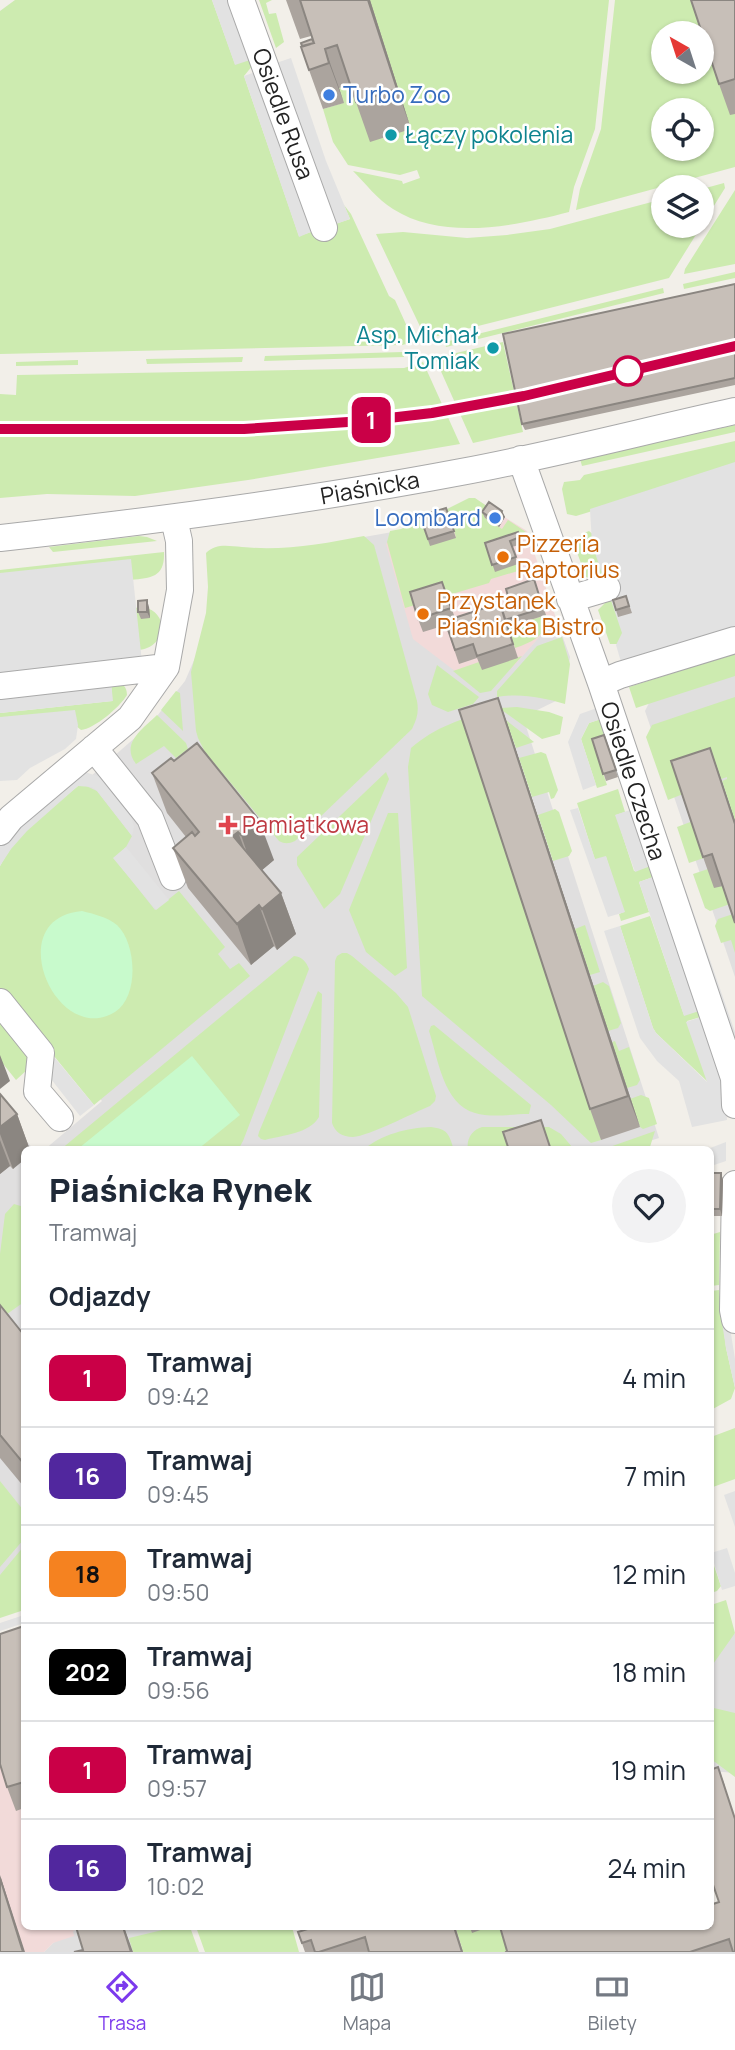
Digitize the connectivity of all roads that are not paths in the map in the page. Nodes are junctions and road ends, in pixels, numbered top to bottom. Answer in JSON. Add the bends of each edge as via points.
{"nodes":[{"id":1,"x":241,"y":0,"type":"edge"},
{"id":2,"x":324,"y":228,"type":"dead end"},
{"id":3,"x":735,"y":411,"type":"edge"},
{"id":4,"x":521,"y":459,"type":"junction"},
{"id":5,"x":174,"y":519,"type":"junction"},
{"id":6,"x":0,"y":538,"type":"edge"},
{"id":7,"x":607,"y":588,"type":"dead end"},
{"id":8,"x":570,"y":599,"type":"junction"},
{"id":9,"x":735,"y":640,"type":"edge"},
{"id":10,"x":166,"y":667,"type":"junction"},
{"id":11,"x":601,"y":683,"type":"junction"},
{"id":12,"x":0,"y":686,"type":"edge"},
{"id":13,"x":94,"y":748,"type":"junction"},
{"id":14,"x":0,"y":832,"type":"edge"},
{"id":15,"x":173,"y":877,"type":"dead end"},
{"id":16,"x":0,"y":1002,"type":"edge"},
{"id":17,"x":735,"y":1105,"type":"edge"},
{"id":18,"x":60,"y":1118,"type":"dead end"},
{"id":19,"x":735,"y":1184,"type":"edge"},
{"id":20,"x":735,"y":1320,"type":"edge"}],
"edges":[{"from":1,"to":2,"type":"street","name":"Osiedle Rusa"},
{"from":3,"to":4,"type":"street","name":"Piaśnicka"},
{"from":4,"to":5,"type":"street","name":"Piaśnicka","via":[[306,500]]},
{"from":4,"to":8,"type":"street","name":"Osiedle Czecha"},
{"from":5,"to":6,"type":"street","name":"Piaśnicka"},
{"from":5,"to":10,"type":"street","via":[[180,590]]},
{"from":7,"to":8,"type":"street"},
{"from":8,"to":11,"type":"street","name":"Osiedle Czecha"},
{"from":9,"to":11,"type":"street"},
{"from":10,"to":12,"type":"street"},
{"from":10,"to":13,"type":"street","via":[[130,718]]},
{"from":11,"to":17,"type":"street","name":"Osiedle Czecha","via":[[734,1078]]},
{"from":13,"to":14,"type":"street"},
{"from":13,"to":15,"type":"street","via":[[150,818]]},
{"from":16,"to":18,"type":"street","via":[[41,1053],[37,1091]]},
{"from":19,"to":20,"type":"street"}]}
